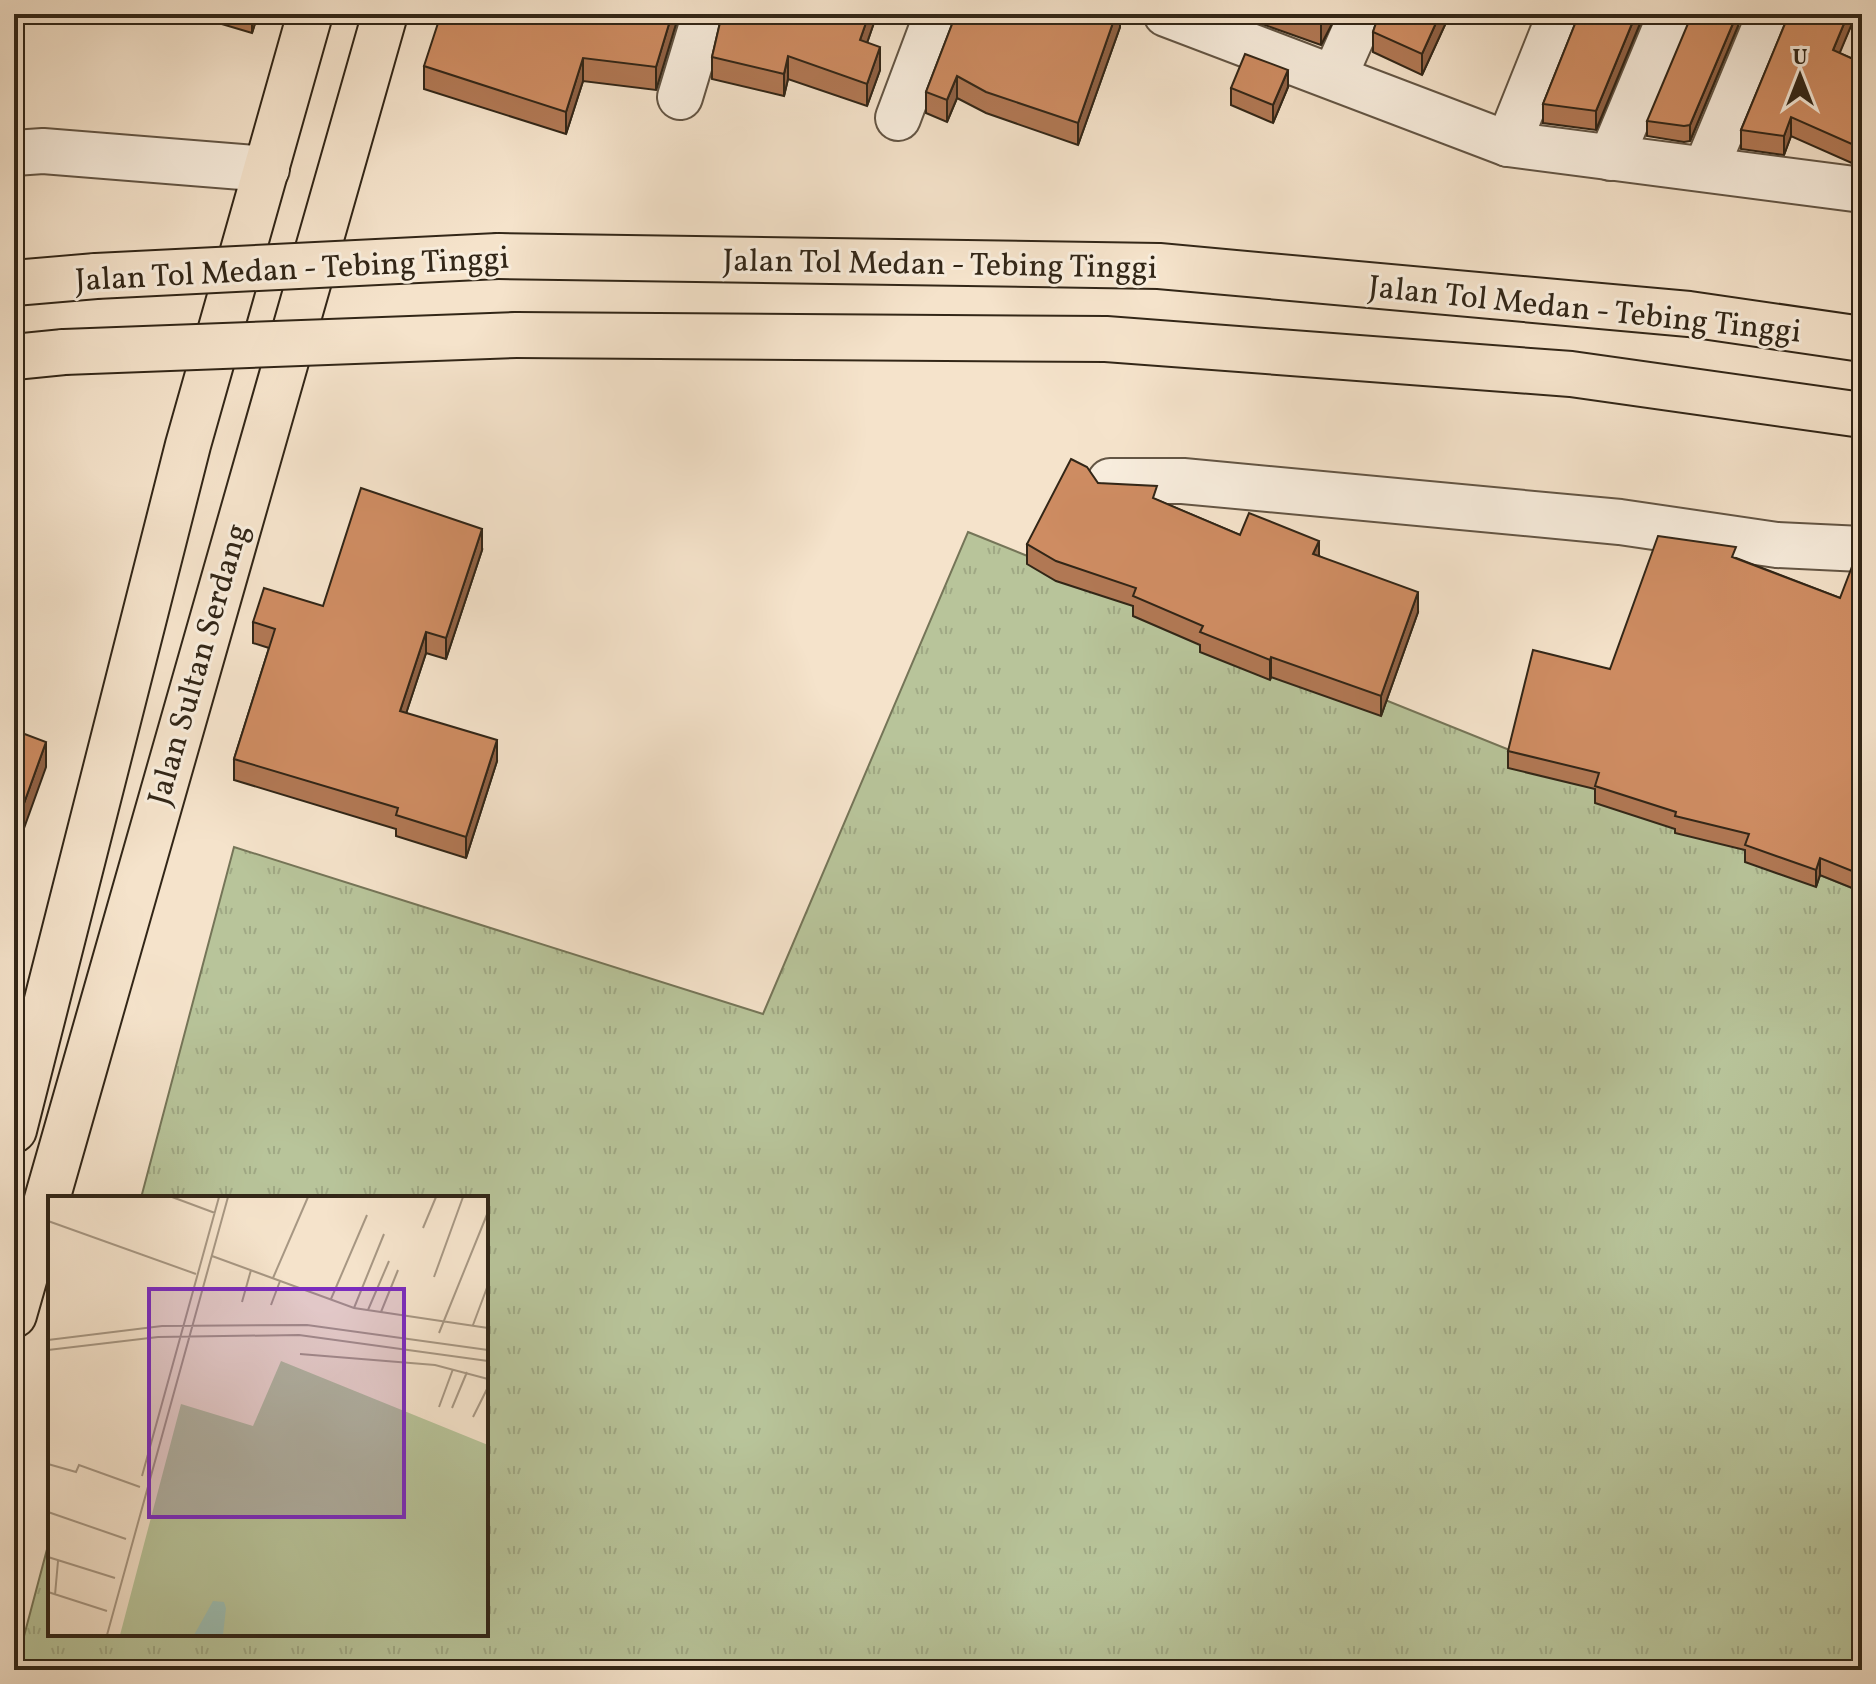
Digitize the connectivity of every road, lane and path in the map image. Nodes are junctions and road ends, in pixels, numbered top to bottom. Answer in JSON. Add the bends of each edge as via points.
{"nodes":[{"id":1,"x":310,"y":14,"type":"edge"},
{"id":2,"x":385,"y":14,"type":"edge"},
{"id":3,"x":705,"y":14,"type":"edge"},
{"id":4,"x":937,"y":14,"type":"edge"},
{"id":5,"x":1166,"y":14,"type":"edge"},
{"id":6,"x":1362,"y":14,"type":"edge"},
{"id":7,"x":1560,"y":14,"type":"edge"},
{"id":8,"x":1671,"y":14,"type":"edge"},
{"id":9,"x":1770,"y":14,"type":"edge"},
{"id":10,"x":1335,"y":75,"type":"junction"},
{"id":11,"x":680,"y":97,"type":"dead end"},
{"id":12,"x":898,"y":118,"type":"dead end"},
{"id":13,"x":1508,"y":144,"type":"junction"},
{"id":14,"x":14,"y":153,"type":"edge"},
{"id":15,"x":1611,"y":158,"type":"junction"},
{"id":16,"x":1706,"y":168,"type":"junction"},
{"id":17,"x":267,"y":169,"type":"junction"},
{"id":18,"x":1862,"y":190,"type":"edge"},
{"id":19,"x":14,"y":283,"type":"edge"},
{"id":20,"x":1862,"y":339,"type":"edge"},
{"id":21,"x":14,"y":357,"type":"edge"},
{"id":22,"x":1862,"y":415,"type":"edge"},
{"id":23,"x":1110,"y":481,"type":"edge"},
{"id":24,"x":1862,"y":549,"type":"edge"},
{"id":25,"x":82,"y":863,"type":"junction"},
{"id":26,"x":136,"y":879,"type":"junction"},
{"id":27,"x":14,"y":1130,"type":"edge"},
{"id":28,"x":14,"y":1315,"type":"edge"}],
"edges":[{"from":1,"to":17,"type":"highway","name":"Jalan Sultan Serdang"},
{"from":2,"to":26,"type":"highway","name":"Jalan Sultan Serdang"},
{"from":3,"to":11,"type":"street"},
{"from":4,"to":12,"type":"street"},
{"from":5,"to":10,"type":"street"},
{"from":6,"to":10,"type":"street"},
{"from":7,"to":13,"type":"street"},
{"from":8,"to":15,"type":"street"},
{"from":9,"to":16,"type":"street"},
{"from":10,"to":13,"type":"street"},
{"from":13,"to":15,"type":"street"},
{"from":14,"to":17,"type":"street"},
{"from":15,"to":16,"type":"street"},
{"from":16,"to":18,"type":"street"},
{"from":17,"to":25,"type":"highway","name":"Jalan Sultan Serdang","via":[[188,445]]},
{"from":19,"to":20,"type":"highway","name":"Jalan Tol Medan - Tebing Tinggi","bridge":true,"via":[[498,256],[1159,266],[1689,314]]},
{"from":21,"to":22,"type":"highway","bridge":true,"via":[[516,335],[1106,339],[1571,374]]},
{"from":23,"to":24,"type":"street","via":[[1183,481],[1620,522],[1777,545]]},
{"from":25,"to":26,"type":"highway"},
{"from":25,"to":27,"type":"highway","name":"Jalan Sultan Serdang"},
{"from":26,"to":28,"type":"highway","name":"Jalan Sultan Serdang"}]}
